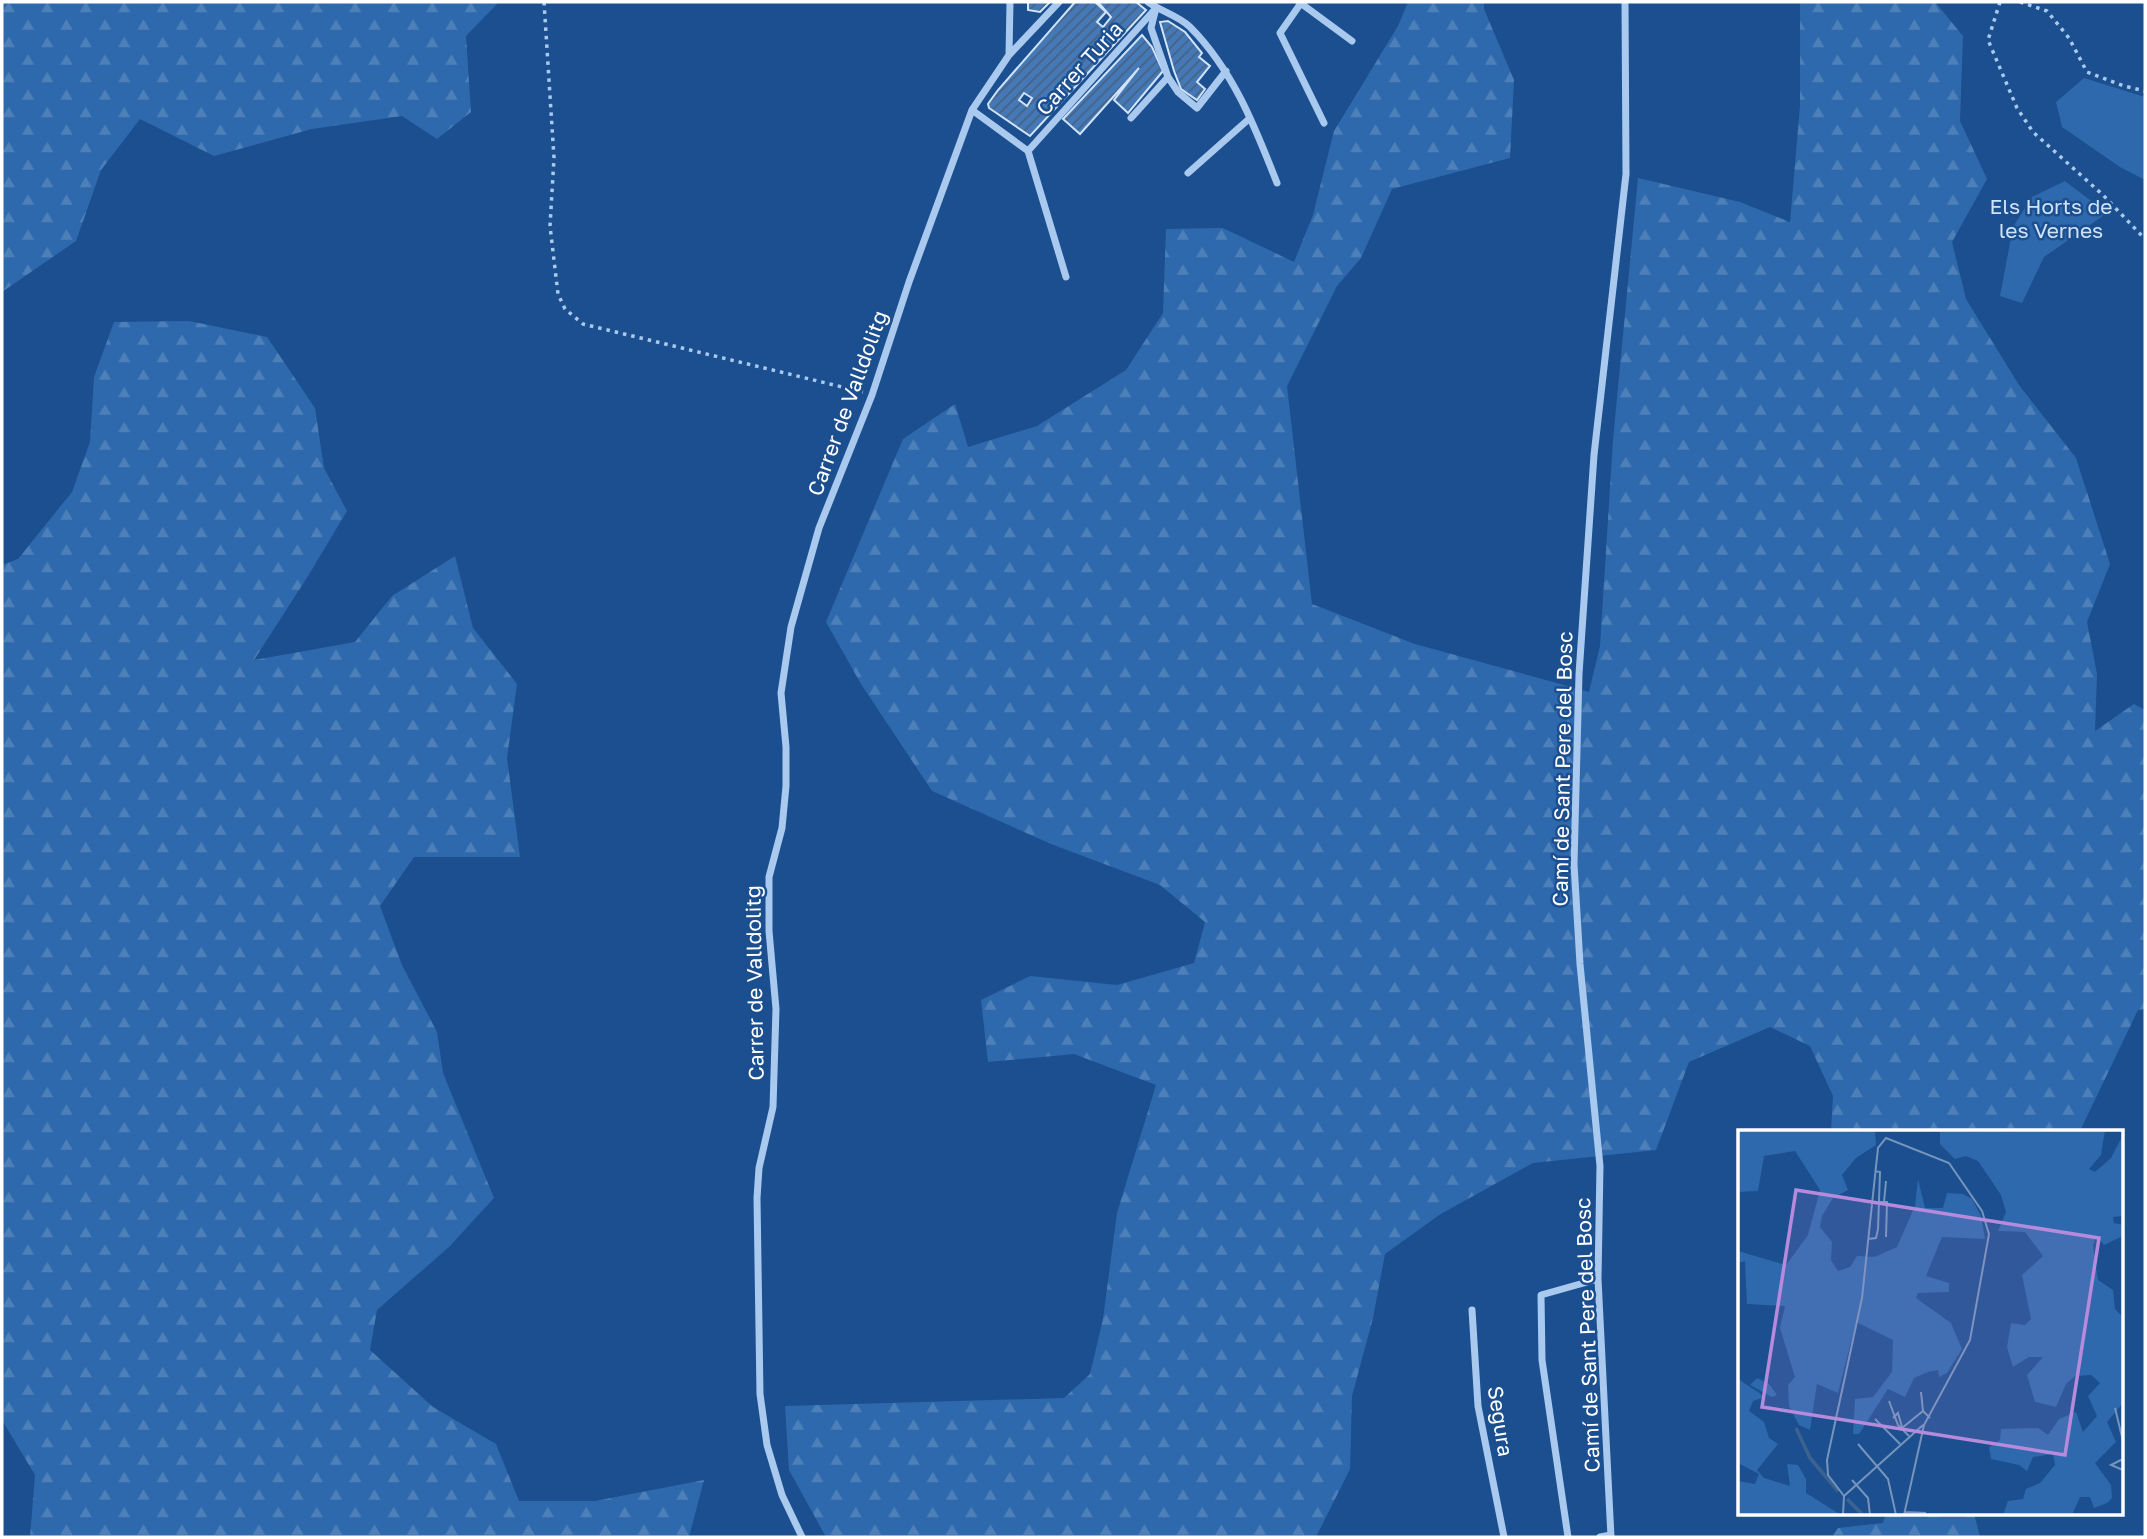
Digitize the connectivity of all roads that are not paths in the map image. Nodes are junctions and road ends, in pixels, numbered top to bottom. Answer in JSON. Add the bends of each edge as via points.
{"nodes":[{"id":1,"x":1010,"y":2,"type":"edge"},
{"id":2,"x":1059,"y":2,"type":"edge"},
{"id":3,"x":1148,"y":2,"type":"edge"},
{"id":4,"x":1300,"y":2,"type":"edge"},
{"id":5,"x":1625,"y":2,"type":"edge"},
{"id":6,"x":1156,"y":8,"type":"junction"},
{"id":7,"x":1352,"y":41,"type":"dead end"},
{"id":8,"x":1009,"y":55,"type":"junction"},
{"id":9,"x":1226,"y":71,"type":"junction"},
{"id":10,"x":1168,"y":77,"type":"junction"},
{"id":11,"x":972,"y":110,"type":"junction"},
{"id":12,"x":1131,"y":118,"type":"dead end"},
{"id":13,"x":1251,"y":118,"type":"junction"},
{"id":14,"x":1324,"y":123,"type":"dead end"},
{"id":15,"x":1028,"y":151,"type":"junction"},
{"id":16,"x":1188,"y":173,"type":"dead end"},
{"id":17,"x":1277,"y":183,"type":"dead end"},
{"id":18,"x":1066,"y":277,"type":"dead end"},
{"id":19,"x":1598,"y":1279,"type":"junction"},
{"id":20,"x":1472,"y":1310,"type":"dead end"},
{"id":21,"x":1611,"y":1536,"type":"edge"},
{"id":22,"x":802,"y":1537,"type":"edge"},
{"id":23,"x":1504,"y":1537,"type":"edge"},
{"id":24,"x":1568,"y":1537,"type":"edge"},
{"id":25,"x":1600,"y":1537,"type":"edge"}],
"edges":[{"from":1,"to":8,"type":"street"},
{"from":2,"to":8,"type":"street","name":"Carrer de Valldolitg"},
{"from":3,"to":6,"type":"street"},
{"from":4,"to":7,"type":"street"},
{"from":4,"to":14,"type":"street","via":[[1280,33]]},
{"from":5,"to":19,"type":"street","name":"Camí de Sant Pere del Bosc","via":[[1626,174],[1594,455],[1575,802],[1580,964],[1600,1166]]},
{"from":6,"to":9,"type":"street","via":[[1188,24]]},
{"from":6,"to":10,"type":"street","via":[[1151,28]]},
{"from":6,"to":15,"type":"street","name":"Carrer Turia"},
{"from":8,"to":11,"type":"street","name":"Carrer de Valldolitg"},
{"from":9,"to":10,"type":"street","via":[[1198,108]]},
{"from":9,"to":13,"type":"street"},
{"from":10,"to":12,"type":"street"},
{"from":11,"to":15,"type":"street"},
{"from":11,"to":22,"type":"street","name":"Carrer de Valldolitg","via":[[872,395],[819,528],[791,627],[781,693],[786,786],[782,828],[769,877],[776,1009],[774,1107],[759,1168],[757,1198],[760,1394],[767,1446],[782,1496]]},
{"from":13,"to":16,"type":"street"},
{"from":13,"to":17,"type":"street"},
{"from":15,"to":18,"type":"street"},
{"from":19,"to":21,"type":"street","name":"Camí de Sant Pere del Bosc"},
{"from":19,"to":24,"type":"street","via":[[1541,1295],[1542,1360]]},
{"from":20,"to":23,"type":"street","name":"Segura","via":[[1478,1406]]},
{"from":21,"to":25,"type":"street"}]}
